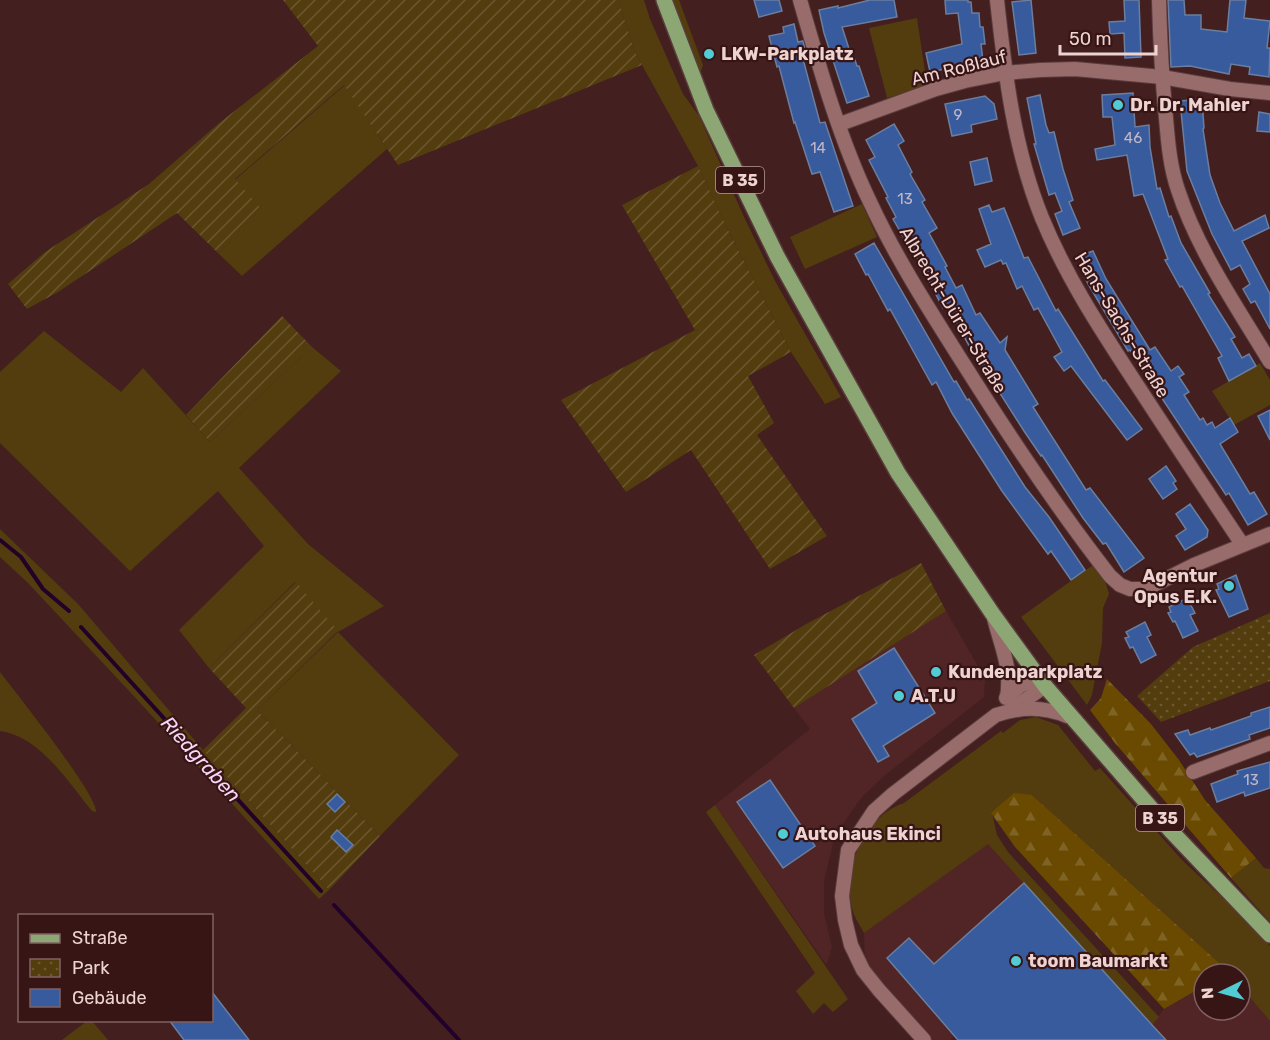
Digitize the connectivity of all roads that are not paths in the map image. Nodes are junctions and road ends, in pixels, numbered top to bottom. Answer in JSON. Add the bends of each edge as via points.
{"nodes":[{"id":1,"x":664,"y":0,"type":"edge"},
{"id":2,"x":997,"y":0,"type":"edge"},
{"id":3,"x":1159,"y":0,"type":"edge"},
{"id":4,"x":804,"y":1,"type":"edge"},
{"id":5,"x":1005,"y":73,"type":"junction"},
{"id":6,"x":1162,"y":76,"type":"junction"},
{"id":7,"x":1270,"y":93,"type":"edge"},
{"id":8,"x":840,"y":124,"type":"junction"},
{"id":9,"x":1270,"y":362,"type":"edge"},
{"id":10,"x":1270,"y":534,"type":"edge"},
{"id":11,"x":1242,"y":544,"type":"junction"},
{"id":12,"x":992,"y":613,"type":"junction"},
{"id":13,"x":1042,"y":681,"type":"junction"},
{"id":14,"x":1008,"y":704,"type":"junction"},
{"id":15,"x":1070,"y":717,"type":"junction"},
{"id":16,"x":1270,"y":743,"type":"edge"},
{"id":17,"x":1193,"y":772,"type":"dead end"},
{"id":18,"x":1270,"y":935,"type":"edge"},
{"id":19,"x":924,"y":1040,"type":"edge"}],
"edges":[{"from":1,"to":12,"type":"main road","number":"B 35","via":[[706,110],[777,256],[898,473]]},
{"from":2,"to":5,"type":"street","name":"Hans-Sachs-Straße"},
{"from":3,"to":6,"type":"street"},
{"from":4,"to":8,"type":"street","name":"Albrecht-Dürer-Straße"},
{"from":5,"to":6,"type":"street","name":"Am Roßlauf","via":[[1075,69]]},
{"from":5,"to":8,"type":"street","name":"Am Roßlauf","via":[[936,89]]},
{"from":5,"to":11,"type":"street","name":"Hans-Sachs-Straße","via":[[1028,178],[1075,288]]},
{"from":6,"to":7,"type":"street","name":"Am Roßlauf"},
{"from":6,"to":9,"type":"street","via":[[1177,189],[1197,237]]},
{"from":8,"to":11,"type":"street","name":"Albrecht-Dürer-Straße","via":[[886,234],[928,306],[987,400],[1110,576],[1130,589],[1146,589]]},
{"from":10,"to":11,"type":"street"},
{"from":12,"to":13,"type":"main road","number":"B 35"},
{"from":12,"to":14,"type":"street","via":[[1008,667]]},
{"from":13,"to":14,"type":"street"},
{"from":13,"to":15,"type":"main road","number":"B 35"},
{"from":14,"to":15,"type":"street"},
{"from":14,"to":19,"type":"street","via":[[874,811],[848,850],[842,896],[851,945],[863,970]]},
{"from":15,"to":18,"type":"main road","number":"B 35"},
{"from":16,"to":17,"type":"street"}]}
